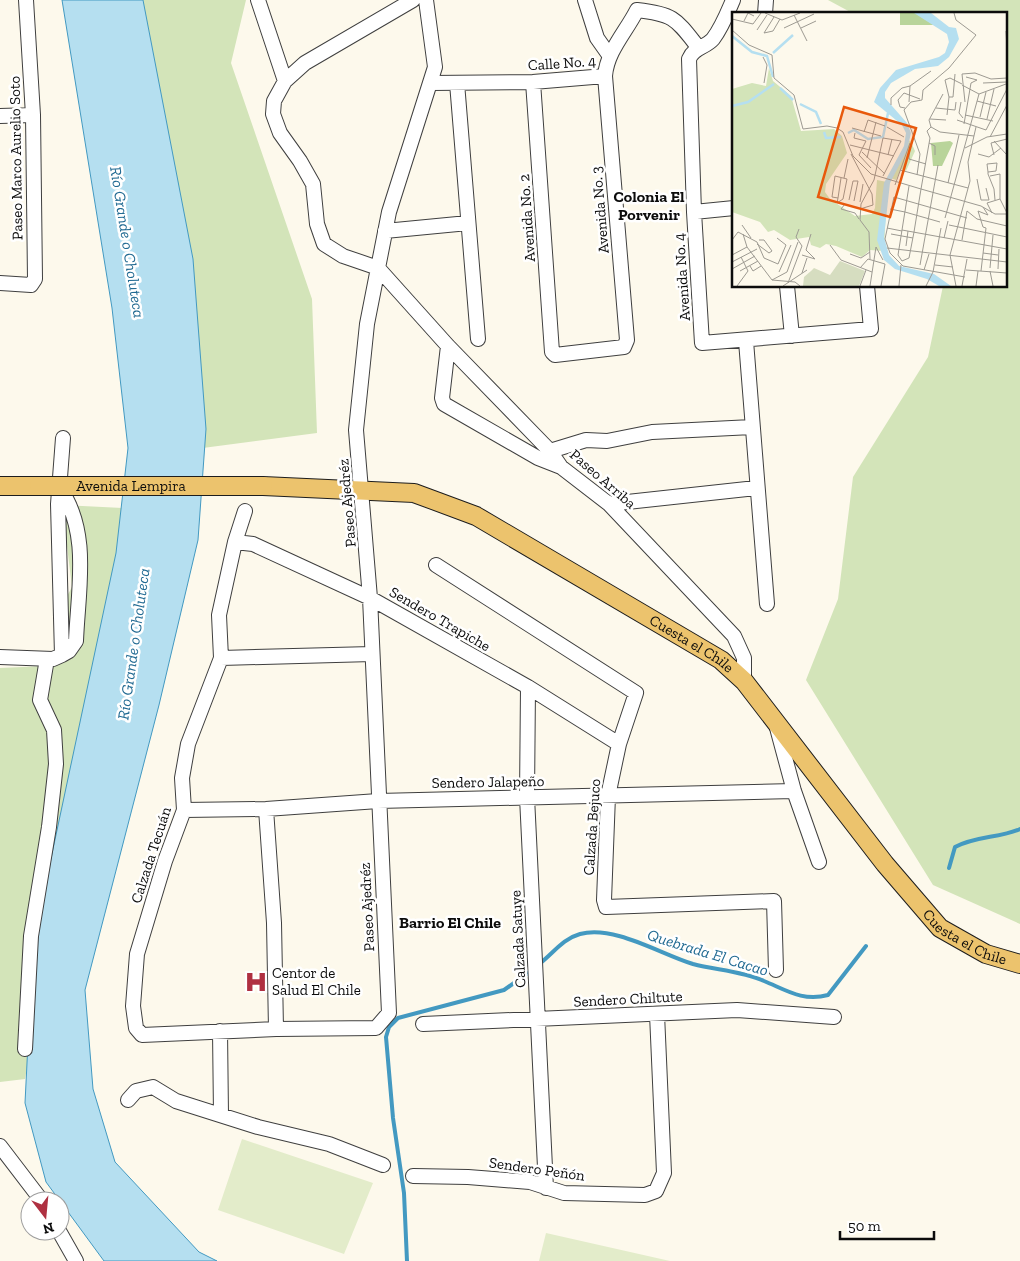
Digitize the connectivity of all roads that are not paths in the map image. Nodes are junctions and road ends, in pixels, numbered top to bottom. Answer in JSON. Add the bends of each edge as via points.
{"nodes":[{"id":1,"x":26,"y":0,"type":"edge"},
{"id":2,"x":258,"y":0,"type":"edge"},
{"id":3,"x":413,"y":0,"type":"edge"},
{"id":4,"x":426,"y":0,"type":"edge"},
{"id":5,"x":585,"y":0,"type":"edge"},
{"id":6,"x":734,"y":0,"type":"edge"},
{"id":7,"x":639,"y":5,"type":"edge"},
{"id":8,"x":698,"y":47,"type":"junction"},
{"id":9,"x":609,"y":55,"type":"junction"},
{"id":10,"x":605,"y":76,"type":"junction"},
{"id":11,"x":285,"y":81,"type":"junction"},
{"id":12,"x":533,"y":82,"type":"junction"},
{"id":13,"x":431,"y":83,"type":"junction"},
{"id":14,"x":457,"y":83,"type":"junction"},
{"id":15,"x":33,"y":115,"type":"junction"},
{"id":16,"x":0,"y":116,"type":"edge"},
{"id":17,"x":732,"y":208,"type":"edge"},
{"id":18,"x":694,"y":212,"type":"junction"},
{"id":19,"x":468,"y":223,"type":"junction"},
{"id":20,"x":385,"y":231,"type":"junction"},
{"id":21,"x":378,"y":268,"type":"junction"},
{"id":22,"x":0,"y":283,"type":"edge"},
{"id":23,"x":787,"y":288,"type":"edge"},
{"id":24,"x":867,"y":288,"type":"edge"},
{"id":25,"x":792,"y":336,"type":"junction"},
{"id":26,"x":478,"y":339,"type":"dead end"},
{"id":27,"x":746,"y":341,"type":"junction"},
{"id":28,"x":448,"y":346,"type":"junction"},
{"id":29,"x":552,"y":352,"type":"joint"},
{"id":30,"x":752,"y":426,"type":"junction"},
{"id":31,"x":63,"y":438,"type":"dead end"},
{"id":32,"x":550,"y":451,"type":"junction"},
{"id":33,"x":561,"y":467,"type":"junction"},
{"id":34,"x":0,"y":486,"type":"edge"},
{"id":35,"x":263,"y":486,"type":"joint"},
{"id":36,"x":59,"y":487,"type":"junction"},
{"id":37,"x":756,"y":488,"type":"junction"},
{"id":38,"x":363,"y":490,"type":"junction"},
{"id":39,"x":609,"y":504,"type":"junction"},
{"id":40,"x":245,"y":511,"type":"dead end"},
{"id":41,"x":235,"y":542,"type":"junction"},
{"id":42,"x":436,"y":565,"type":"dead end"},
{"id":43,"x":370,"y":598,"type":"junction"},
{"id":44,"x":766,"y":604,"type":"dead end"},
{"id":45,"x":372,"y":654,"type":"junction"},
{"id":46,"x":62,"y":655,"type":"junction"},
{"id":47,"x":0,"y":657,"type":"edge"},
{"id":48,"x":221,"y":658,"type":"junction"},
{"id":49,"x":46,"y":659,"type":"junction"},
{"id":50,"x":744,"y":681,"type":"junction"},
{"id":51,"x":528,"y":687,"type":"junction"},
{"id":52,"x":776,"y":722,"type":"junction"},
{"id":53,"x":619,"y":744,"type":"junction"},
{"id":54,"x":794,"y":791,"type":"junction"},
{"id":55,"x":608,"y":796,"type":"junction"},
{"id":56,"x":527,"y":797,"type":"junction"},
{"id":57,"x":378,"y":801,"type":"junction"},
{"id":58,"x":266,"y":809,"type":"junction"},
{"id":59,"x":184,"y":810,"type":"junction"},
{"id":60,"x":819,"y":862,"type":"dead end"},
{"id":61,"x":1020,"y":964,"type":"edge"},
{"id":62,"x":776,"y":970,"type":"dead end"},
{"id":63,"x":656,"y":1014,"type":"junction"},
{"id":64,"x":834,"y":1017,"type":"dead end"},
{"id":65,"x":538,"y":1019,"type":"junction"},
{"id":66,"x":423,"y":1024,"type":"dead end"},
{"id":67,"x":276,"y":1028,"type":"junction"},
{"id":68,"x":220,"y":1031,"type":"junction"},
{"id":69,"x":25,"y":1049,"type":"dead end"},
{"id":70,"x":128,"y":1100,"type":"dead end"},
{"id":71,"x":221,"y":1115,"type":"junction"},
{"id":72,"x":0,"y":1146,"type":"edge"},
{"id":73,"x":383,"y":1165,"type":"dead end"},
{"id":74,"x":413,"y":1176,"type":"dead end"},
{"id":75,"x":546,"y":1188,"type":"junction"},
{"id":76,"x":34,"y":1191,"type":"edge"},
{"id":77,"x":65,"y":1241,"type":"edge"},
{"id":78,"x":76,"y":1261,"type":"edge"}],
"edges":[{"from":1,"to":15,"type":"street","name":"Paseo Marco Aurelio Soto"},
{"from":2,"to":11,"type":"street"},
{"from":3,"to":11,"type":"street","via":[[305,63]]},
{"from":4,"to":13,"type":"street","name":"Paseo Ajedréz","via":[[435,67]]},
{"from":5,"to":9,"type":"street","via":[[597,38]]},
{"from":6,"to":8,"type":"street","via":[[722,27],[710,42]]},
{"from":7,"to":8,"type":"street","name":"Calle No. 4","via":[[664,13],[681,26]]},
{"from":7,"to":9,"type":"street","name":"Calle No. 4","via":[[622,39]]},
{"from":8,"to":18,"type":"street","name":"Avenida No. 4","via":[[689,59]]},
{"from":9,"to":10,"type":"street","name":"Calle No. 4"},
{"from":10,"to":12,"type":"street","name":"Calle No. 4"},
{"from":10,"to":29,"type":"street","name":"Avenida No. 3","via":[[627,340],[624,347],[555,355]]},
{"from":11,"to":21,"type":"street","via":[[274,100],[273,114],[280,133],[313,184],[317,224],[324,244],[343,256]]},
{"from":12,"to":14,"type":"street","name":"Calle No. 4"},
{"from":12,"to":29,"type":"street","name":"Avenida No. 2"},
{"from":13,"to":14,"type":"street","name":"Calle No. 4"},
{"from":13,"to":20,"type":"street","name":"Paseo Ajedréz"},
{"from":14,"to":19,"type":"street"},
{"from":15,"to":16,"type":"street"},
{"from":15,"to":22,"type":"street","name":"Paseo Marco Aurelio Soto","via":[[35,279],[31,285]]},
{"from":17,"to":18,"type":"street"},
{"from":18,"to":27,"type":"street","name":"Avenida No. 4","via":[[702,343]]},
{"from":19,"to":20,"type":"street"},
{"from":19,"to":26,"type":"street"},
{"from":20,"to":21,"type":"street","name":"Paseo Ajedréz"},
{"from":21,"to":28,"type":"street","name":"Paseo Arriba"},
{"from":21,"to":38,"type":"street","name":"Paseo Ajedréz","via":[[356,430]]},
{"from":23,"to":25,"type":"street"},
{"from":24,"to":25,"type":"street","via":[[871,329]]},
{"from":25,"to":27,"type":"street"},
{"from":27,"to":30,"type":"street"},
{"from":28,"to":32,"type":"street","name":"Paseo Arriba"},
{"from":28,"to":33,"type":"street","via":[[444,404],[538,458]]},
{"from":30,"to":32,"type":"street","via":[[652,432],[607,441],[586,440]]},
{"from":30,"to":37,"type":"street"},
{"from":31,"to":36,"type":"street"},
{"from":32,"to":33,"type":"street","name":"Paseo Arriba"},
{"from":33,"to":39,"type":"street","name":"Paseo Arriba"},
{"from":34,"to":35,"type":"main road","name":"Avenida Lempira","bridge":true},
{"from":35,"to":38,"type":"main road","name":"Cuesta el Chile"},
{"from":36,"to":46,"type":"street"},
{"from":36,"to":46,"type":"street","via":[[73,513],[81,545],[76,641]]},
{"from":37,"to":39,"type":"street"},
{"from":37,"to":44,"type":"street"},
{"from":38,"to":43,"type":"street","name":"Paseo Ajedréz"},
{"from":38,"to":50,"type":"main road","name":"Cuesta el Chile","via":[[414,493],[476,516],[720,660]]},
{"from":39,"to":50,"type":"street","name":"Paseo Arriba","via":[[734,636],[744,658]]},
{"from":40,"to":41,"type":"street","name":"Calzada Tecuán"},
{"from":41,"to":43,"type":"street","name":"Sendero Trapiche","via":[[253,544]]},
{"from":41,"to":48,"type":"street","name":"Calzada Tecuán","via":[[219,615]]},
{"from":42,"to":53,"type":"street","name":"Calzada Bejuco","via":[[636,693]]},
{"from":43,"to":45,"type":"street","name":"Paseo Ajedréz"},
{"from":43,"to":51,"type":"street","name":"Sendero Trapiche"},
{"from":45,"to":48,"type":"street"},
{"from":45,"to":57,"type":"street","name":"Paseo Ajedréz"},
{"from":46,"to":49,"type":"street"},
{"from":47,"to":49,"type":"street"},
{"from":48,"to":59,"type":"street","name":"Calzada Tecuán","via":[[188,744],[182,778]]},
{"from":49,"to":69,"type":"street","via":[[40,700],[54,730],[56,764],[50,826],[31,936]]},
{"from":50,"to":52,"type":"main road","name":"Cuesta el Chile"},
{"from":51,"to":53,"type":"street","name":"Sendero Trapiche"},
{"from":51,"to":56,"type":"street","name":"Calzada Satuye"},
{"from":52,"to":54,"type":"street"},
{"from":52,"to":61,"type":"main road","name":"Cuesta el Chile","via":[[885,864],[940,928],[986,954]]},
{"from":53,"to":55,"type":"street","name":"Calzada Bejuco"},
{"from":54,"to":55,"type":"street","name":"Sendero Jalapeño"},
{"from":54,"to":60,"type":"street"},
{"from":55,"to":56,"type":"street","name":"Sendero Jalapeño"},
{"from":55,"to":62,"type":"street","name":"Calzada Bejuco","via":[[606,907],[774,901]]},
{"from":56,"to":57,"type":"street","name":"Sendero Jalapeño"},
{"from":56,"to":65,"type":"street","name":"Calzada Satuye"},
{"from":57,"to":58,"type":"street","name":"Sendero Jalapeño"},
{"from":57,"to":67,"type":"street","name":"Paseo Ajedréz","via":[[389,1013],[376,1028]]},
{"from":58,"to":59,"type":"street","name":"Sendero Jalapeño"},
{"from":58,"to":67,"type":"street","via":[[274,923]]},
{"from":59,"to":68,"type":"street","name":"Calzada Tecuán","via":[[137,954],[133,1006],[136,1028],[142,1036]]},
{"from":63,"to":64,"type":"street","name":"Sendero Chiltute","via":[[736,1010]]},
{"from":63,"to":65,"type":"street","name":"Sendero Chiltute"},
{"from":63,"to":75,"type":"street","name":"Sendero Peñón","via":[[664,1173],[656,1191],[645,1195],[564,1193]]},
{"from":65,"to":66,"type":"street","name":"Sendero Chiltute"},
{"from":65,"to":75,"type":"street","name":"Calzada Satuye"},
{"from":67,"to":68,"type":"street"},
{"from":68,"to":71,"type":"street"},
{"from":70,"to":71,"type":"street","via":[[136,1091],[153,1087],[176,1101]]},
{"from":71,"to":73,"type":"street","via":[[328,1144]]},
{"from":72,"to":76,"type":"street"},
{"from":74,"to":75,"type":"street","name":"Sendero Peñón","via":[[468,1176],[530,1182]]},
{"from":77,"to":78,"type":"street"}]}
